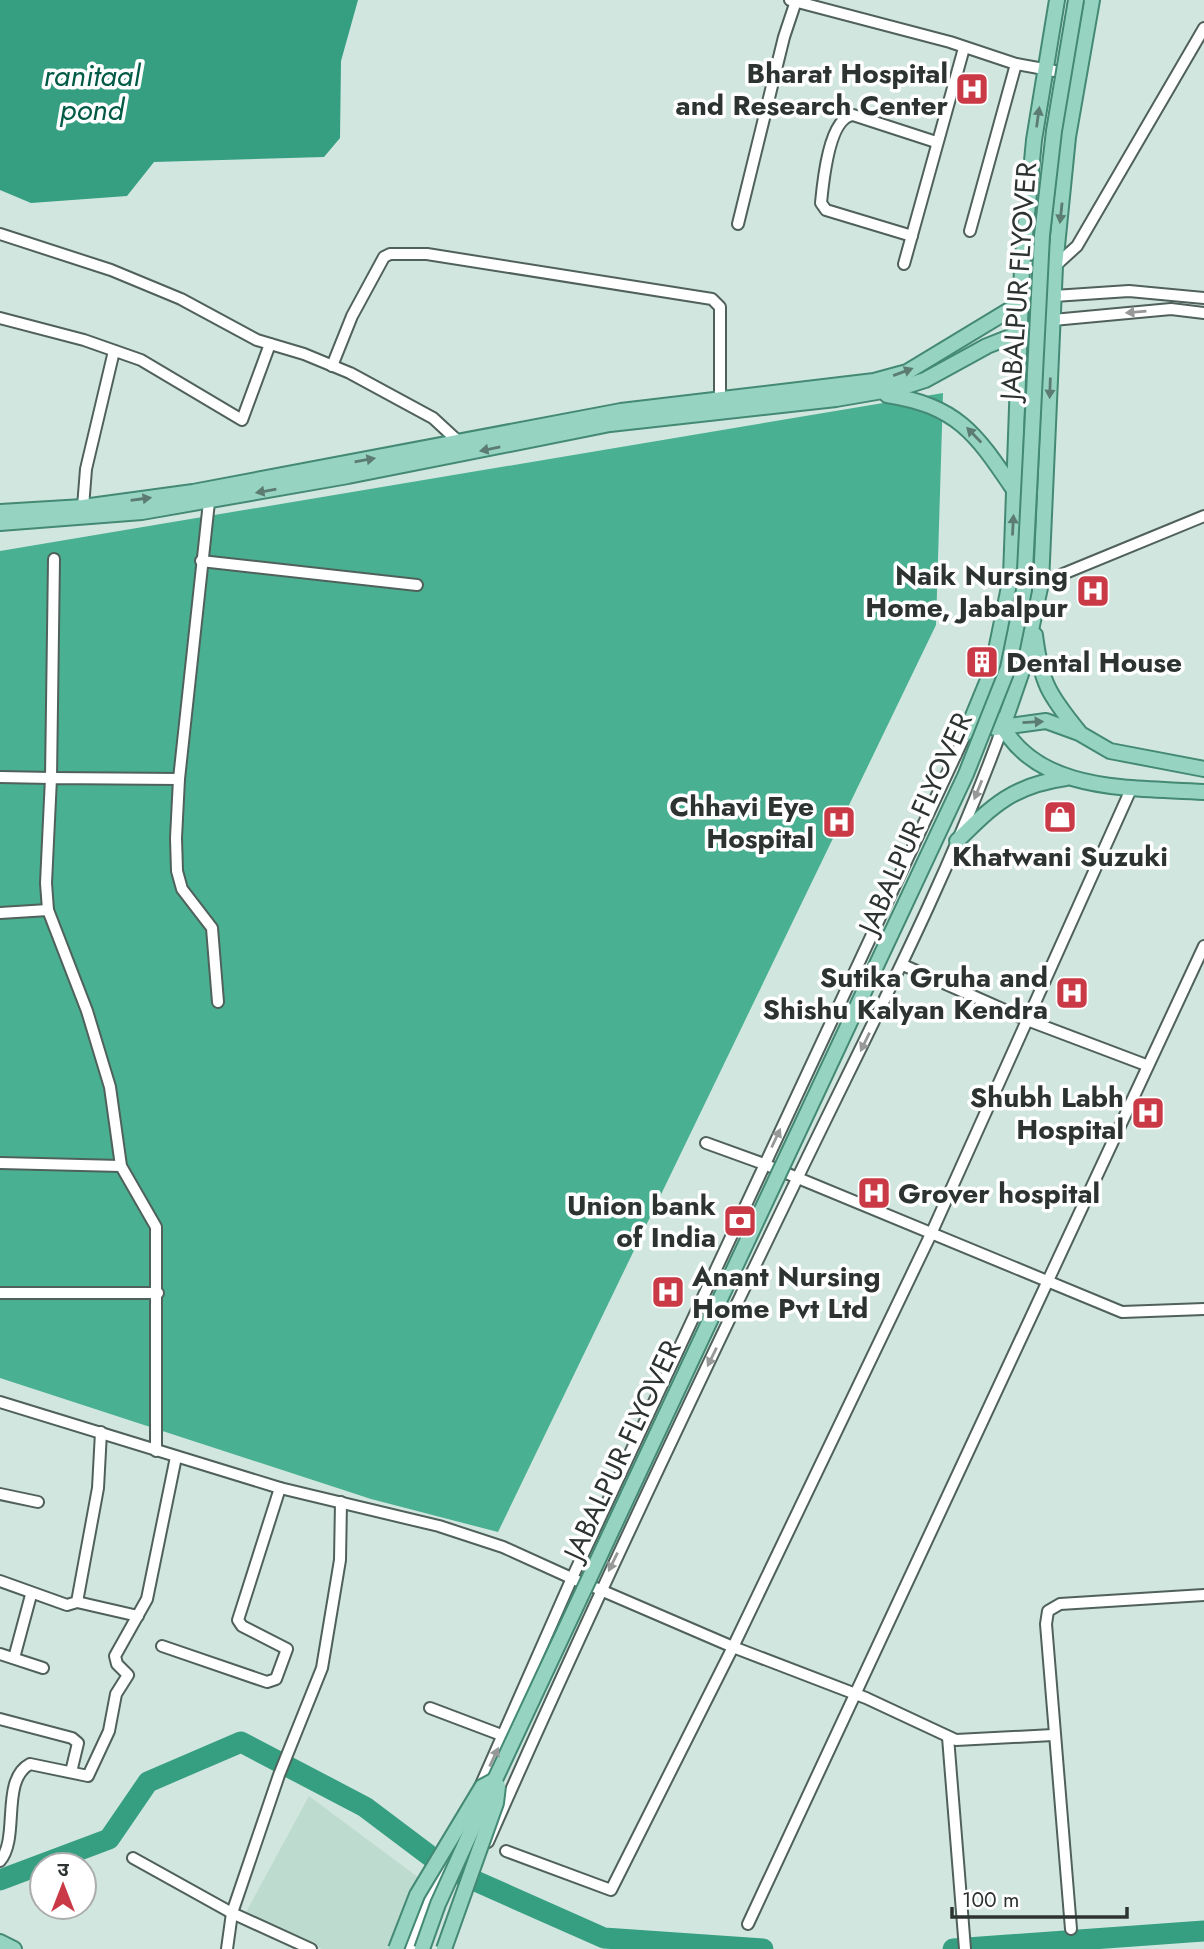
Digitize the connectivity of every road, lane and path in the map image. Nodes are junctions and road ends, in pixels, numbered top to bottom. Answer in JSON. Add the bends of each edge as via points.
{"nodes":[{"id":1,"x":1057,"y":0,"type":"edge"},
{"id":2,"x":1076,"y":0,"type":"edge"},
{"id":3,"x":1092,"y":0,"type":"edge"},
{"id":4,"x":793,"y":1,"type":"edge"},
{"id":5,"x":1204,"y":28,"type":"edge"},
{"id":6,"x":964,"y":48,"type":"junction"},
{"id":7,"x":1016,"y":64,"type":"junction"},
{"id":8,"x":1044,"y":70,"type":"junction"},
{"id":9,"x":1077,"y":74,"type":"junction"},
{"id":10,"x":936,"y":142,"type":"junction"},
{"id":11,"x":737,"y":224,"type":"dead end"},
{"id":12,"x":970,"y":230,"type":"dead end"},
{"id":13,"x":0,"y":234,"type":"edge"},
{"id":14,"x":912,"y":236,"type":"junction"},
{"id":15,"x":904,"y":264,"type":"dead end"},
{"id":16,"x":1055,"y":266,"type":"junction"},
{"id":17,"x":1022,"y":267,"type":"junction"},
{"id":18,"x":1054,"y":296,"type":"junction"},
{"id":19,"x":1204,"y":298,"type":"edge"},
{"id":20,"x":1021,"y":303,"type":"junction"},
{"id":21,"x":1204,"y":313,"type":"edge"},
{"id":22,"x":0,"y":318,"type":"edge"},
{"id":23,"x":1053,"y":320,"type":"junction"},
{"id":24,"x":1020,"y":331,"type":"junction"},
{"id":25,"x":270,"y":344,"type":"junction"},
{"id":26,"x":114,"y":351,"type":"junction"},
{"id":27,"x":332,"y":366,"type":"junction"},
{"id":28,"x":873,"y":393,"type":"junction"},
{"id":29,"x":720,"y":399,"type":"junction"},
{"id":30,"x":458,"y":443,"type":"junction"},
{"id":31,"x":1014,"y":489,"type":"junction"},
{"id":32,"x":209,"y":502,"type":"junction"},
{"id":33,"x":83,"y":507,"type":"junction"},
{"id":34,"x":0,"y":512,"type":"edge"},
{"id":35,"x":1204,"y":516,"type":"edge"},
{"id":36,"x":0,"y":523,"type":"edge"},
{"id":37,"x":54,"y":559,"type":"dead end"},
{"id":38,"x":201,"y":562,"type":"junction"},
{"id":39,"x":1041,"y":583,"type":"junction"},
{"id":40,"x":417,"y":585,"type":"dead end"},
{"id":41,"x":1034,"y":627,"type":"junction"},
{"id":42,"x":985,"y":690,"type":"junction"},
{"id":43,"x":1003,"y":726,"type":"junction"},
{"id":44,"x":966,"y":733,"type":"junction"},
{"id":45,"x":1079,"y":733,"type":"junction"},
{"id":46,"x":1204,"y":769,"type":"edge"},
{"id":47,"x":0,"y":776,"type":"edge"},
{"id":48,"x":1071,"y":777,"type":"junction"},
{"id":49,"x":51,"y":778,"type":"junction"},
{"id":50,"x":179,"y":779,"type":"junction"},
{"id":51,"x":1132,"y":787,"type":"junction"},
{"id":52,"x":1204,"y":792,"type":"edge"},
{"id":53,"x":957,"y":841,"type":"junction"},
{"id":54,"x":48,"y":910,"type":"junction"},
{"id":55,"x":0,"y":913,"type":"edge"},
{"id":56,"x":1204,"y":946,"type":"edge"},
{"id":57,"x":903,"y":965,"type":"junction"},
{"id":58,"x":218,"y":1002,"type":"dead end"},
{"id":59,"x":1027,"y":1020,"type":"junction"},
{"id":60,"x":1146,"y":1065,"type":"junction"},
{"id":61,"x":706,"y":1143,"type":"dead end"},
{"id":62,"x":0,"y":1163,"type":"edge"},
{"id":63,"x":764,"y":1164,"type":"junction"},
{"id":64,"x":121,"y":1166,"type":"junction"},
{"id":65,"x":797,"y":1180,"type":"junction"},
{"id":66,"x":931,"y":1234,"type":"junction"},
{"id":67,"x":1047,"y":1281,"type":"junction"},
{"id":68,"x":0,"y":1293,"type":"edge"},
{"id":69,"x":158,"y":1293,"type":"junction"},
{"id":70,"x":1204,"y":1309,"type":"edge"},
{"id":71,"x":0,"y":1402,"type":"edge"},
{"id":72,"x":101,"y":1432,"type":"junction"},
{"id":73,"x":156,"y":1451,"type":"junction"},
{"id":74,"x":176,"y":1457,"type":"junction"},
{"id":75,"x":280,"y":1488,"type":"junction"},
{"id":76,"x":0,"y":1494,"type":"edge"},
{"id":77,"x":38,"y":1502,"type":"dead end"},
{"id":78,"x":341,"y":1502,"type":"junction"},
{"id":79,"x":572,"y":1578,"type":"junction"},
{"id":80,"x":0,"y":1581,"type":"edge"},
{"id":81,"x":600,"y":1590,"type":"junction"},
{"id":82,"x":31,"y":1595,"type":"junction"},
{"id":83,"x":1204,"y":1595,"type":"edge"},
{"id":84,"x":77,"y":1602,"type":"junction"},
{"id":85,"x":138,"y":1616,"type":"junction"},
{"id":86,"x":162,"y":1646,"type":"dead end"},
{"id":87,"x":733,"y":1647,"type":"junction"},
{"id":88,"x":0,"y":1654,"type":"edge"},
{"id":89,"x":14,"y":1658,"type":"junction"},
{"id":90,"x":43,"y":1668,"type":"dead end"},
{"id":91,"x":855,"y":1694,"type":"junction"},
{"id":92,"x":429,"y":1708,"type":"dead end"},
{"id":93,"x":0,"y":1719,"type":"edge"},
{"id":94,"x":1053,"y":1735,"type":"junction"},
{"id":95,"x":504,"y":1736,"type":"junction"},
{"id":96,"x":948,"y":1737,"type":"junction"},
{"id":97,"x":71,"y":1772,"type":"junction"},
{"id":98,"x":498,"y":1777,"type":"junction"},
{"id":99,"x":506,"y":1851,"type":"dead end"},
{"id":100,"x":133,"y":1858,"type":"dead end"},
{"id":101,"x":0,"y":1861,"type":"edge"},
{"id":102,"x":232,"y":1913,"type":"junction"},
{"id":103,"x":748,"y":1924,"type":"dead end"},
{"id":104,"x":1071,"y":1929,"type":"dead end"},
{"id":105,"x":0,"y":1942,"type":"edge"},
{"id":106,"x":15,"y":1949,"type":"edge"},
{"id":107,"x":227,"y":1949,"type":"edge"},
{"id":108,"x":311,"y":1949,"type":"edge"},
{"id":109,"x":396,"y":1949,"type":"edge"},
{"id":110,"x":410,"y":1949,"type":"edge"},
{"id":111,"x":422,"y":1949,"type":"edge"},
{"id":112,"x":444,"y":1949,"type":"edge"},
{"id":113,"x":965,"y":1949,"type":"edge"}],
"edges":[{"from":1,"to":8,"type":"main road"},
{"from":2,"to":98,"type":"main road","name":"JABALPUR FLYOVER","bridge":true,"via":[[1042,235],[1024,590],[1008,668],[966,774]]},
{"from":3,"to":9,"type":"main road"},
{"from":4,"to":6,"type":"street"},
{"from":4,"to":11,"type":"street"},
{"from":5,"to":16,"type":"street","via":[[1077,246]]},
{"from":6,"to":7,"type":"street"},
{"from":6,"to":10,"type":"street"},
{"from":7,"to":8,"type":"street"},
{"from":7,"to":12,"type":"street"},
{"from":8,"to":9,"type":"street"},
{"from":17,"to":8,"type":"main road","one_way":true},
{"from":9,"to":16,"type":"main road","one_way":true},
{"from":10,"to":14,"type":"street"},
{"from":10,"to":14,"type":"street","via":[[853,115],[839,122],[834,133],[821,203],[826,211]]},
{"from":13,"to":25,"type":"street","via":[[111,270]]},
{"from":14,"to":15,"type":"street"},
{"from":16,"to":17,"type":"street"},
{"from":16,"to":18,"type":"main road"},
{"from":17,"to":20,"type":"main road"},
{"from":18,"to":19,"type":"street","via":[[1129,291]]},
{"from":18,"to":20,"type":"main road"},
{"from":18,"to":23,"type":"main road"},
{"from":20,"to":24,"type":"main road"},
{"from":29,"to":20,"type":"main road","one_way":true,"via":[[825,389],[907,372]]},
{"from":21,"to":23,"type":"street","one_way":true,"via":[[1171,309]]},
{"from":22,"to":26,"type":"street"},
{"from":23,"to":24,"type":"main road"},
{"from":23,"to":39,"type":"main road","one_way":true},
{"from":24,"to":28,"type":"main road","via":[[925,380]]},
{"from":24,"to":31,"type":"main road"},
{"from":25,"to":26,"type":"street","via":[[242,420],[141,360]]},
{"from":25,"to":27,"type":"street"},
{"from":26,"to":33,"type":"street","via":[[86,470]]},
{"from":27,"to":29,"type":"street","via":[[384,257],[427,254],[712,299],[720,307]]},
{"from":27,"to":30,"type":"street","via":[[433,418]]},
{"from":31,"to":28,"type":"main road","one_way":true,"via":[[957,418],[917,400]]},
{"from":28,"to":32,"type":"main road","one_way":true,"via":[[610,424]]},
{"from":29,"to":30,"type":"main road","via":[[621,411]]},
{"from":33,"to":30,"type":"main road","one_way":true,"via":[[193,492]]},
{"from":42,"to":31,"type":"main road","one_way":true,"via":[[1010,577]]},
{"from":32,"to":36,"type":"main road","via":[[98,517]]},
{"from":32,"to":38,"type":"street"},
{"from":33,"to":34,"type":"main road"},
{"from":35,"to":39,"type":"street"},
{"from":37,"to":49,"type":"street"},
{"from":38,"to":40,"type":"street"},
{"from":38,"to":50,"type":"street"},
{"from":39,"to":41,"type":"main road"},
{"from":41,"to":43,"type":"main road"},
{"from":41,"to":45,"type":"main road","via":[[1039,669],[1048,693]]},
{"from":42,"to":43,"type":"main road"},
{"from":42,"to":44,"type":"main road"},
{"from":43,"to":44,"type":"main road"},
{"from":43,"to":45,"type":"main road","one_way":true,"via":[[1046,721]]},
{"from":43,"to":48,"type":"main road","via":[[1029,759]]},
{"from":43,"to":53,"type":"street","one_way":true},
{"from":63,"to":44,"type":"street","one_way":true},
{"from":45,"to":46,"type":"main road","via":[[1110,751]]},
{"from":47,"to":49,"type":"street"},
{"from":48,"to":51,"type":"main road"},
{"from":48,"to":53,"type":"main road","via":[[1039,781],[1011,793]]},
{"from":49,"to":50,"type":"street"},
{"from":49,"to":54,"type":"street"},
{"from":50,"to":58,"type":"street","via":[[177,871],[182,889],[212,928]]},
{"from":51,"to":52,"type":"main road"},
{"from":51,"to":59,"type":"street"},
{"from":53,"to":57,"type":"street"},
{"from":54,"to":55,"type":"street"},
{"from":54,"to":64,"type":"street","via":[[110,1087]]},
{"from":56,"to":60,"type":"street"},
{"from":57,"to":59,"type":"street"},
{"from":57,"to":65,"type":"street","one_way":true},
{"from":59,"to":60,"type":"street"},
{"from":59,"to":66,"type":"street"},
{"from":60,"to":67,"type":"street"},
{"from":61,"to":63,"type":"street"},
{"from":62,"to":64,"type":"street"},
{"from":63,"to":65,"type":"street"},
{"from":63,"to":79,"type":"street"},
{"from":64,"to":69,"type":"street","via":[[156,1227]]},
{"from":65,"to":66,"type":"street"},
{"from":65,"to":81,"type":"street","one_way":true},
{"from":66,"to":67,"type":"street"},
{"from":66,"to":87,"type":"street"},
{"from":67,"to":70,"type":"street","via":[[1122,1312]]},
{"from":67,"to":91,"type":"street"},
{"from":68,"to":69,"type":"street"},
{"from":69,"to":73,"type":"street"},
{"from":71,"to":72,"type":"street"},
{"from":72,"to":73,"type":"street"},
{"from":72,"to":84,"type":"street","via":[[98,1488]]},
{"from":73,"to":74,"type":"street"},
{"from":74,"to":75,"type":"street"},
{"from":74,"to":85,"type":"street","via":[[147,1599]]},
{"from":75,"to":78,"type":"street"},
{"from":75,"to":86,"type":"street","via":[[238,1620],[287,1649],[276,1679],[267,1682]]},
{"from":76,"to":77,"type":"street"},
{"from":78,"to":79,"type":"street","via":[[503,1546]]},
{"from":78,"to":102,"type":"street","via":[[340,1560],[322,1668]]},
{"from":79,"to":81,"type":"street"},
{"from":79,"to":95,"type":"street"},
{"from":80,"to":82,"type":"street"},
{"from":81,"to":87,"type":"street"},
{"from":81,"to":112,"type":"street","bridge":true},
{"from":82,"to":84,"type":"street","via":[[67,1605]]},
{"from":82,"to":89,"type":"street"},
{"from":83,"to":94,"type":"street","via":[[1060,1604],[1048,1611]]},
{"from":84,"to":85,"type":"street"},
{"from":85,"to":97,"type":"street","via":[[115,1656],[128,1675],[116,1694],[105,1740],[90,1774]]},
{"from":87,"to":91,"type":"street"},
{"from":87,"to":99,"type":"street","via":[[611,1890]]},
{"from":88,"to":89,"type":"street"},
{"from":89,"to":90,"type":"street"},
{"from":91,"to":96,"type":"street"},
{"from":91,"to":103,"type":"street"},
{"from":92,"to":95,"type":"street"},
{"from":93,"to":97,"type":"street","via":[[72,1738],[78,1744]]},
{"from":94,"to":96,"type":"street"},
{"from":94,"to":104,"type":"street"},
{"from":110,"to":95,"type":"street","one_way":true},
{"from":96,"to":113,"type":"street"},
{"from":97,"to":101,"type":"street","via":[[30,1764],[22,1769],[9,1811],[9,1841]]},
{"from":98,"to":109,"type":"main road","bridge":true,"via":[[482,1787],[417,1895]]},
{"from":98,"to":111,"type":"main road","name":"JABALPUR FLYOVER","bridge":true,"via":[[438,1904]]},
{"from":98,"to":112,"type":"main road","bridge":true,"via":[[496,1803]]},
{"from":100,"to":102,"type":"street"},
{"from":102,"to":107,"type":"street"},
{"from":102,"to":108,"type":"street"},
{"from":105,"to":106,"type":"main road"}]}
